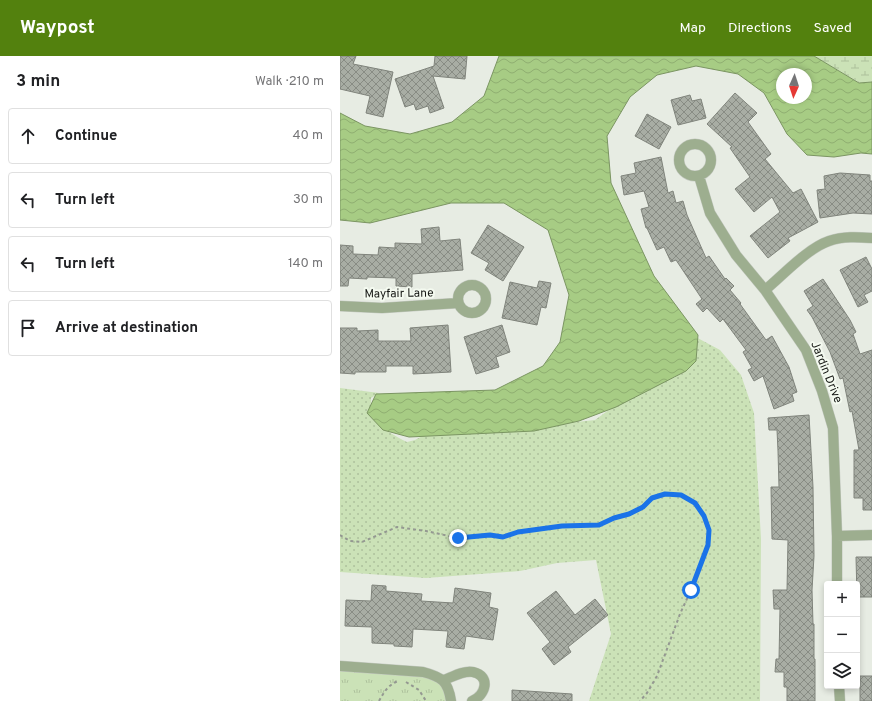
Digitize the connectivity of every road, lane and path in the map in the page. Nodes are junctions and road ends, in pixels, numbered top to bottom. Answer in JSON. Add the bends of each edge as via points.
{"nodes":[{"id":1,"x":699,"y":176,"type":"dead end"},
{"id":2,"x":872,"y":238,"type":"edge"},
{"id":3,"x":765,"y":290,"type":"junction"},
{"id":4,"x":458,"y":303,"type":"dead end"},
{"id":5,"x":340,"y":306,"type":"edge"},
{"id":6,"x":872,"y":535,"type":"edge"},
{"id":7,"x":340,"y":536,"type":"edge"},
{"id":8,"x":837,"y":536,"type":"junction"},
{"id":9,"x":837,"y":581,"type":"edge"},
{"id":10,"x":340,"y":666,"type":"edge"},
{"id":11,"x":402,"y":675,"type":"junction"},
{"id":12,"x":444,"y":680,"type":"junction"},
{"id":13,"x":839,"y":689,"type":"edge"},
{"id":14,"x":379,"y":701,"type":"edge"},
{"id":15,"x":426,"y":701,"type":"edge"},
{"id":16,"x":451,"y":701,"type":"edge"},
{"id":17,"x":472,"y":701,"type":"edge"},
{"id":18,"x":640,"y":701,"type":"edge"},
{"id":19,"x":840,"y":701,"type":"edge"}],
"edges":[{"from":1,"to":3,"type":"street","name":"Jardin Drive","via":[[710,213],[722,234]]},
{"from":2,"to":3,"type":"street","via":[[852,236],[829,241],[810,252]]},
{"from":3,"to":8,"type":"street","name":"Jardin Drive","via":[[806,350],[829,413],[833,428]]},
{"from":4,"to":5,"type":"street","name":"Mayfair Lane","via":[[382,308]]},
{"from":6,"to":8,"type":"street"},
{"from":7,"to":18,"type":"path","via":[[350,541],[362,542],[397,527],[458,538],[490,535],[503,537],[518,532],[562,526],[599,525],[629,514],[643,507],[652,498],[665,494],[681,495],[689,499],[704,516],[709,530],[708,545],[657,676]]},
{"from":8,"to":9,"type":"street","name":"Jardin Drive"},
{"from":10,"to":11,"type":"street"},
{"from":11,"to":12,"type":"street","via":[[424,672]]},
{"from":11,"to":14,"type":"path","via":[[391,684]]},
{"from":11,"to":15,"type":"path","via":[[419,690]]},
{"from":12,"to":16,"type":"street"},
{"from":12,"to":17,"type":"street","via":[[461,673],[473,672],[480,675],[485,682],[484,691],[478,699]]},
{"from":13,"to":19,"type":"street"}]}
